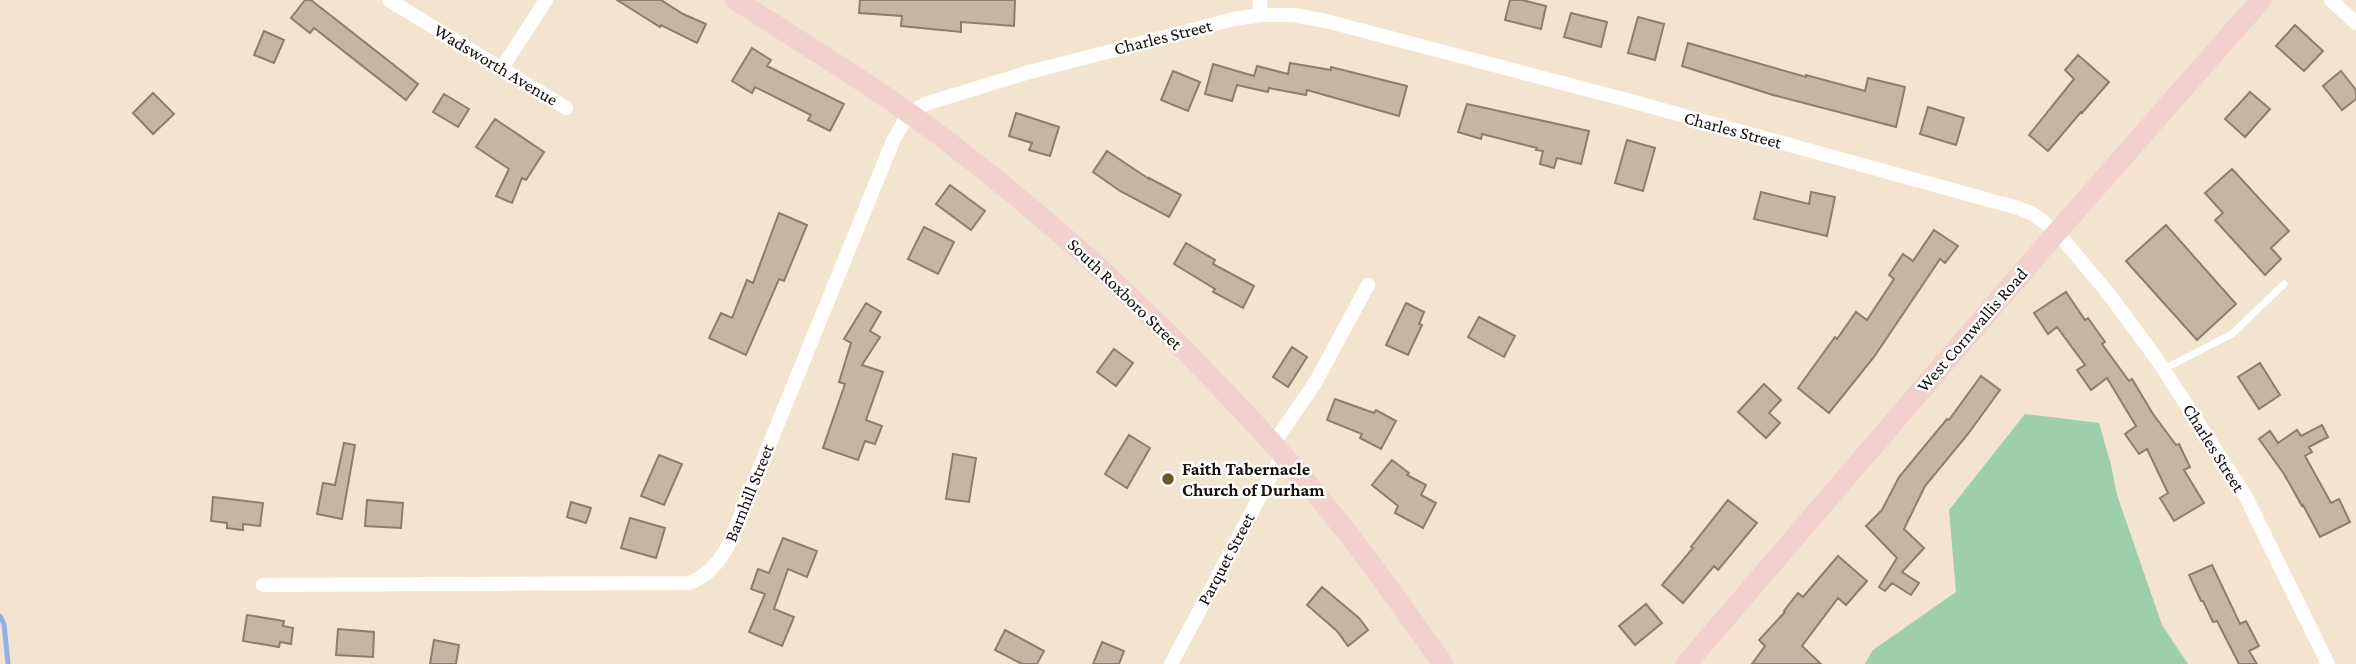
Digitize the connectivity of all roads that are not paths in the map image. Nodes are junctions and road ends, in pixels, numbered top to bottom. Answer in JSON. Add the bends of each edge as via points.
{"nodes":[{"id":1,"x":389,"y":0,"type":"edge"},
{"id":2,"x":546,"y":0,"type":"edge"},
{"id":3,"x":736,"y":0,"type":"edge"},
{"id":4,"x":1259,"y":0,"type":"edge"},
{"id":5,"x":2261,"y":0,"type":"edge"},
{"id":6,"x":2331,"y":0,"type":"edge"},
{"id":7,"x":1260,"y":15,"type":"junction"},
{"id":8,"x":2356,"y":23,"type":"edge"},
{"id":9,"x":502,"y":68,"type":"junction"},
{"id":10,"x":566,"y":108,"type":"dead end"},
{"id":11,"x":909,"y":113,"type":"junction"},
{"id":12,"x":2057,"y":232,"type":"junction"},
{"id":13,"x":2284,"y":284,"type":"dead end"},
{"id":14,"x":1368,"y":285,"type":"dead end"},
{"id":15,"x":2164,"y":369,"type":"junction"},
{"id":16,"x":1277,"y":450,"type":"junction"},
{"id":17,"x":263,"y":584,"type":"dead end"},
{"id":18,"x":1171,"y":664,"type":"edge"},
{"id":19,"x":1443,"y":664,"type":"edge"},
{"id":20,"x":1686,"y":664,"type":"edge"},
{"id":21,"x":2328,"y":664,"type":"edge"}],
"edges":[{"from":1,"to":9,"type":"street","name":"Wadsworth Avenue"},
{"from":2,"to":9,"type":"street"},
{"from":3,"to":11,"type":"street","name":"South Roxboro Street"},
{"from":4,"to":7,"type":"street"},
{"from":5,"to":12,"type":"street","name":"West Cornwallis Road"},
{"from":6,"to":8,"type":"street"},
{"from":7,"to":11,"type":"street","name":"Charles Street","via":[[1049,67],[928,103]]},
{"from":7,"to":12,"type":"street","name":"Charles Street","via":[[1326,21],[1616,97],[2018,208]]},
{"from":9,"to":10,"type":"street","name":"Wadsworth Avenue"},
{"from":11,"to":16,"type":"street","name":"South Roxboro Street","via":[[1023,201],[1137,303]]},
{"from":11,"to":17,"type":"street","name":"Barnhill Street","via":[[893,141],[728,546],[700,579],[689,583]]},
{"from":12,"to":15,"type":"street","name":"Charles Street"},
{"from":12,"to":20,"type":"street","name":"West Cornwallis Road"},
{"from":13,"to":15,"type":"lane","via":[[2232,334]]},
{"from":14,"to":16,"type":"street","name":"Parquet Street"},
{"from":15,"to":21,"type":"street","name":"Charles Street","via":[[2245,495]]},
{"from":16,"to":18,"type":"street","name":"Parquet Street"},
{"from":16,"to":19,"type":"street","name":"South Roxboro Street","via":[[1389,588]]}]}
